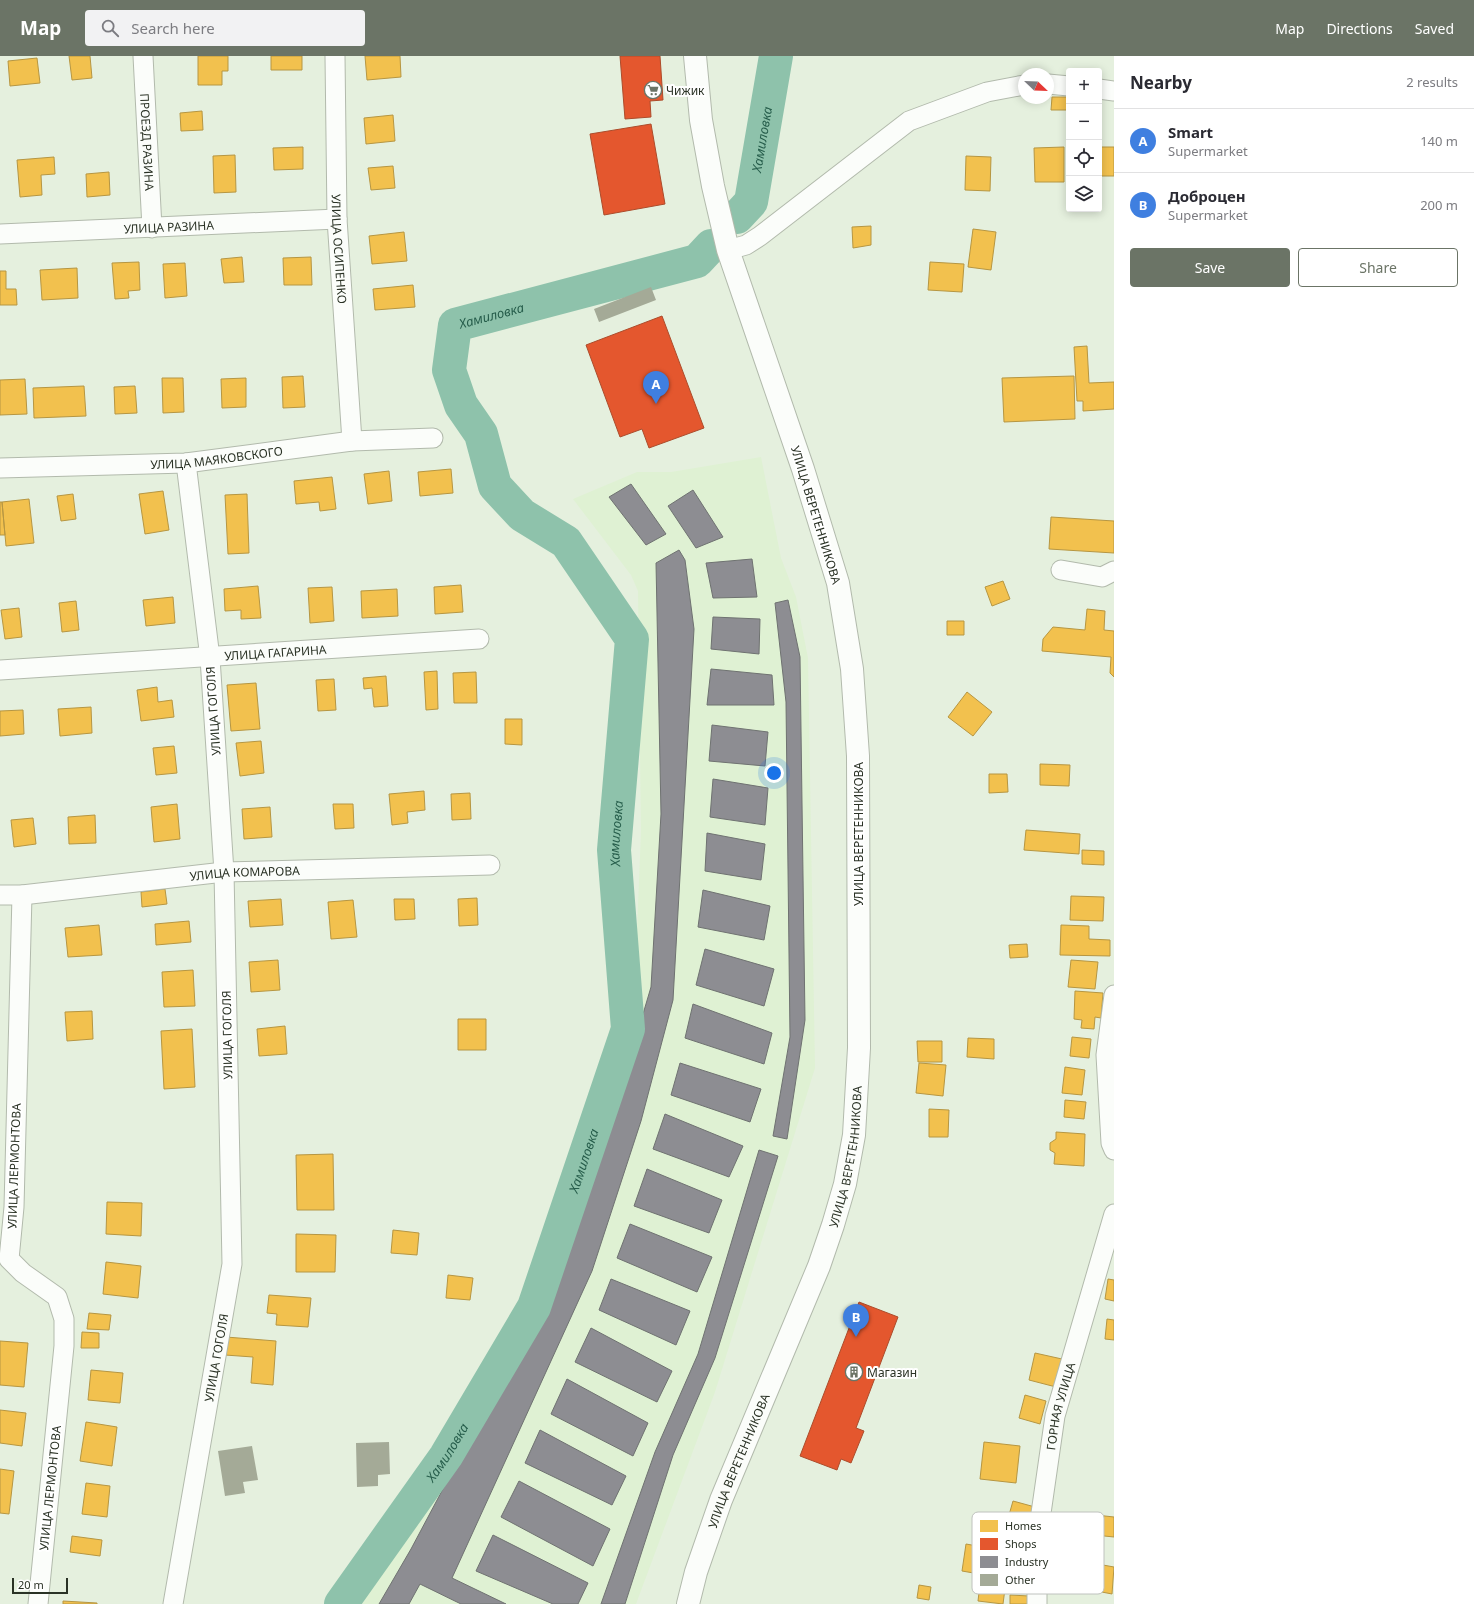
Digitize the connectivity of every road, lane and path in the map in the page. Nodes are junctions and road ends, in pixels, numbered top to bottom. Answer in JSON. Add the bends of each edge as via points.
{"nodes":[{"id":1,"x":143,"y":56,"type":"edge"},
{"id":2,"x":335,"y":56,"type":"edge"},
{"id":3,"x":695,"y":56,"type":"edge"},
{"id":4,"x":1054,"y":85,"type":"edge"},
{"id":5,"x":1018,"y":86,"type":"edge"},
{"id":6,"x":1066,"y":86,"type":"edge"},
{"id":7,"x":1102,"y":89,"type":"edge"},
{"id":8,"x":1114,"y":91,"type":"edge"},
{"id":9,"x":337,"y":219,"type":"junction"},
{"id":10,"x":152,"y":228,"type":"junction"},
{"id":11,"x":0,"y":234,"type":"edge"},
{"id":12,"x":728,"y":250,"type":"junction"},
{"id":13,"x":433,"y":438,"type":"dead end"},
{"id":14,"x":352,"y":441,"type":"junction"},
{"id":15,"x":186,"y":463,"type":"junction"},
{"id":16,"x":0,"y":468,"type":"edge"},
{"id":17,"x":1061,"y":570,"type":"dead end"},
{"id":18,"x":1114,"y":571,"type":"edge"},
{"id":19,"x":479,"y":639,"type":"dead end"},
{"id":20,"x":210,"y":658,"type":"junction"},
{"id":21,"x":0,"y":670,"type":"edge"},
{"id":22,"x":490,"y":865,"type":"dead end"},
{"id":23,"x":224,"y":872,"type":"junction"},
{"id":24,"x":22,"y":894,"type":"junction"},
{"id":25,"x":0,"y":895,"type":"edge"},
{"id":26,"x":1114,"y":994,"type":"edge"},
{"id":27,"x":1114,"y":1150,"type":"edge"},
{"id":28,"x":1114,"y":1214,"type":"edge"},
{"id":29,"x":1041,"y":1512,"type":"edge"},
{"id":30,"x":38,"y":1604,"type":"edge"},
{"id":31,"x":173,"y":1604,"type":"edge"},
{"id":32,"x":688,"y":1604,"type":"edge"}],
"edges":[{"from":1,"to":10,"type":"street","name":"ПРОЕЗД РАЗИНА"},
{"from":2,"to":9,"type":"street","name":"УЛИЦА ОСИПЕНКО"},
{"from":3,"to":12,"type":"main road","name":"УЛИЦА ВЕРЕТЕННИКОВА","via":[[702,127],[712,186]]},
{"from":4,"to":6,"type":"street"},
{"from":5,"to":12,"type":"street","via":[[987,92],[909,121],[760,236],[746,245]]},
{"from":7,"to":8,"type":"street"},
{"from":9,"to":10,"type":"street","name":"УЛИЦА РАЗИНА"},
{"from":9,"to":14,"type":"street","name":"УЛИЦА ОСИПЕНКО"},
{"from":10,"to":11,"type":"street","name":"УЛИЦА РАЗИНА"},
{"from":12,"to":32,"type":"main road","name":"УЛИЦА ВЕРЕТЕННИКОВА","via":[[803,469],[838,582],[852,669],[858,756],[858,1048],[854,1135],[845,1184],[833,1224],[819,1266],[721,1500],[696,1572]]},
{"from":13,"to":14,"type":"street","name":"УЛИЦА МАЯКОВСКОГО"},
{"from":14,"to":15,"type":"street","name":"УЛИЦА МАЯКОВСКОГО"},
{"from":15,"to":16,"type":"street","name":"УЛИЦА МАЯКОВСКОГО"},
{"from":15,"to":20,"type":"street","name":"УЛИЦА ГОГОЛЯ"},
{"from":17,"to":18,"type":"street","via":[[1102,577]]},
{"from":19,"to":20,"type":"street","name":"УЛИЦА ГАГАРИНА"},
{"from":20,"to":21,"type":"street","name":"УЛИЦА ГАГАРИНА"},
{"from":20,"to":23,"type":"street","name":"УЛИЦА ГОГОЛЯ"},
{"from":22,"to":23,"type":"street","name":"УЛИЦА КОМАРОВА"},
{"from":23,"to":24,"type":"street","name":"УЛИЦА КОМАРОВА"},
{"from":23,"to":31,"type":"street","name":"УЛИЦА ГОГОЛЯ","via":[[232,1264]]},
{"from":24,"to":25,"type":"street","name":"УЛИЦА КОМАРОВА"},
{"from":24,"to":30,"type":"street","name":"УЛИЦА ЛЕРМОНТОВА","via":[[14,1207],[9,1259],[23,1273],[57,1297],[64,1319],[63,1354]]},
{"from":26,"to":27,"type":"street","via":[[1106,1055],[1110,1143]]},
{"from":28,"to":29,"type":"street","name":"ГОРНАЯ УЛИЦА","via":[[1055,1416]]}]}
